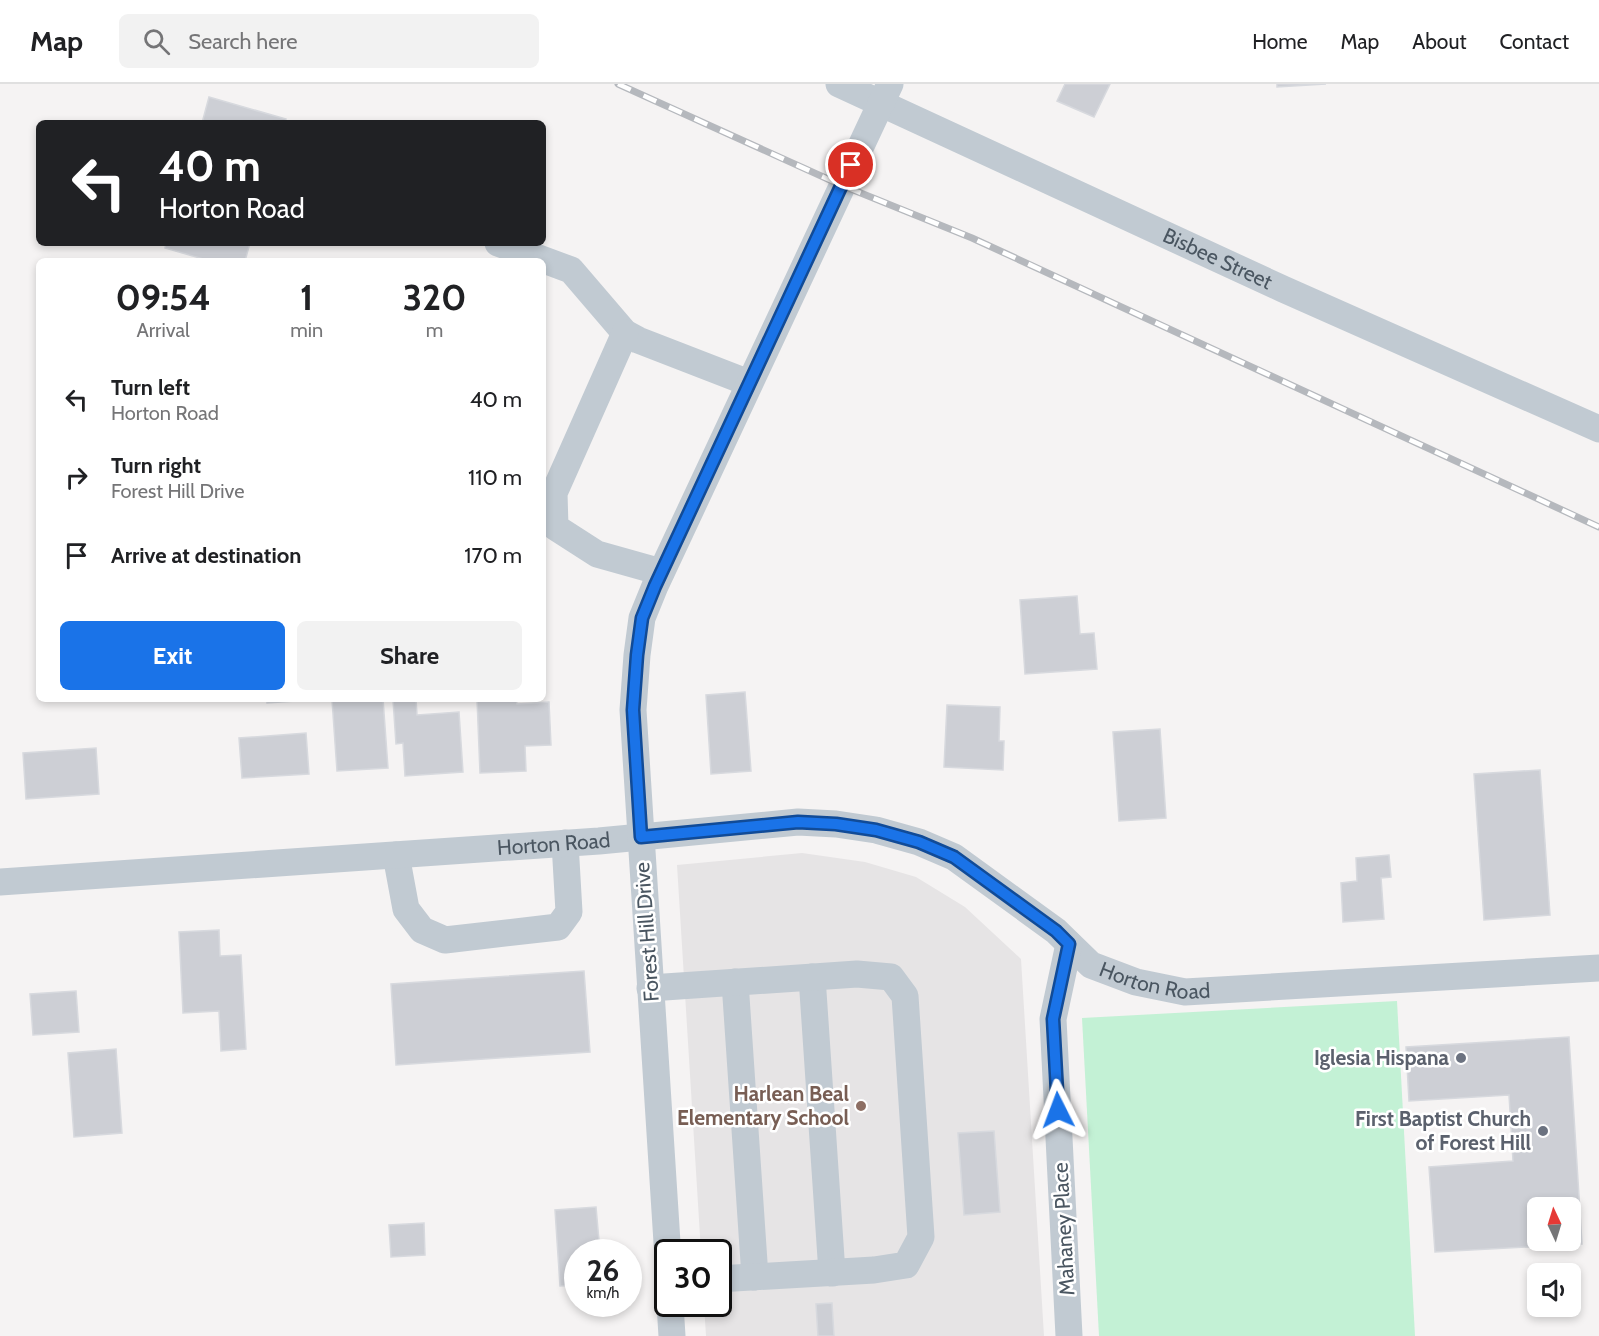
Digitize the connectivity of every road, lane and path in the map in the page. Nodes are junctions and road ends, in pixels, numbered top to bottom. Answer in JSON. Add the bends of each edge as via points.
{"nodes":[{"id":1,"x":839,"y":84,"type":"edge"},
{"id":2,"x":885,"y":94,"type":"edge"},
{"id":3,"x":506,"y":246,"type":"edge"},
{"id":4,"x":539,"y":258,"type":"edge"},
{"id":5,"x":546,"y":261,"type":"edge"},
{"id":6,"x":625,"y":333,"type":"junction"},
{"id":7,"x":749,"y":383,"type":"junction"},
{"id":8,"x":1599,"y":429,"type":"edge"},
{"id":9,"x":548,"y":493,"type":"edge"},
{"id":10,"x":662,"y":572,"type":"junction"},
{"id":11,"x":641,"y":837,"type":"junction"},
{"id":12,"x":565,"y":843,"type":"junction"},
{"id":13,"x":396,"y":855,"type":"junction"},
{"id":14,"x":0,"y":882,"type":"edge"},
{"id":15,"x":1069,"y":944,"type":"junction"},
{"id":16,"x":1599,"y":968,"type":"edge"},
{"id":17,"x":812,"y":977,"type":"junction"},
{"id":18,"x":735,"y":982,"type":"junction"},
{"id":19,"x":650,"y":988,"type":"junction"},
{"id":20,"x":667,"y":1239,"type":"edge"},
{"id":21,"x":832,"y":1273,"type":"junction"},
{"id":22,"x":755,"y":1277,"type":"junction"},
{"id":23,"x":732,"y":1278,"type":"edge"},
{"id":24,"x":671,"y":1317,"type":"edge"},
{"id":25,"x":672,"y":1336,"type":"edge"},
{"id":26,"x":1069,"y":1336,"type":"edge"}],
"edges":[{"from":1,"to":2,"type":"street","name":"Bisbee Street"},
{"from":2,"to":7,"type":"street","name":"Forest Hill Drive"},
{"from":2,"to":8,"type":"street","name":"Bisbee Street","via":[[1272,284]]},
{"from":3,"to":4,"type":"street"},
{"from":5,"to":6,"type":"street","via":[[571,270]]},
{"from":6,"to":7,"type":"street"},
{"from":6,"to":9,"type":"street"},
{"from":7,"to":10,"type":"street","name":"Forest Hill Drive"},
{"from":9,"to":10,"type":"street","via":[[555,526],[597,554]]},
{"from":10,"to":11,"type":"street","name":"Forest Hill Drive","via":[[642,618],[634,688]]},
{"from":11,"to":12,"type":"street","name":"Horton Road"},
{"from":11,"to":15,"type":"street","name":"Horton Road","via":[[798,822],[876,830],[954,857]]},
{"from":11,"to":19,"type":"street","name":"Forest Hill Drive"},
{"from":12,"to":13,"type":"street","name":"Horton Road"},
{"from":12,"to":13,"type":"street","via":[[569,912],[558,927],[445,940],[422,930],[406,909]]},
{"from":13,"to":14,"type":"street","name":"Horton Road"},
{"from":15,"to":16,"type":"street","name":"Horton Road","via":[[1091,964],[1136,982],[1185,992]]},
{"from":15,"to":26,"type":"street","name":"Mahaney Place","via":[[1053,1019]]},
{"from":17,"to":18,"type":"street"},
{"from":17,"to":21,"type":"street"},
{"from":17,"to":21,"type":"street","via":[[891,977],[905,996],[908,1030],[921,1237],[906,1265]]},
{"from":18,"to":19,"type":"street"},
{"from":18,"to":22,"type":"street"},
{"from":19,"to":20,"type":"street","name":"Forest Hill Drive"},
{"from":21,"to":22,"type":"street"},
{"from":22,"to":23,"type":"street"},
{"from":24,"to":25,"type":"street"}]}
